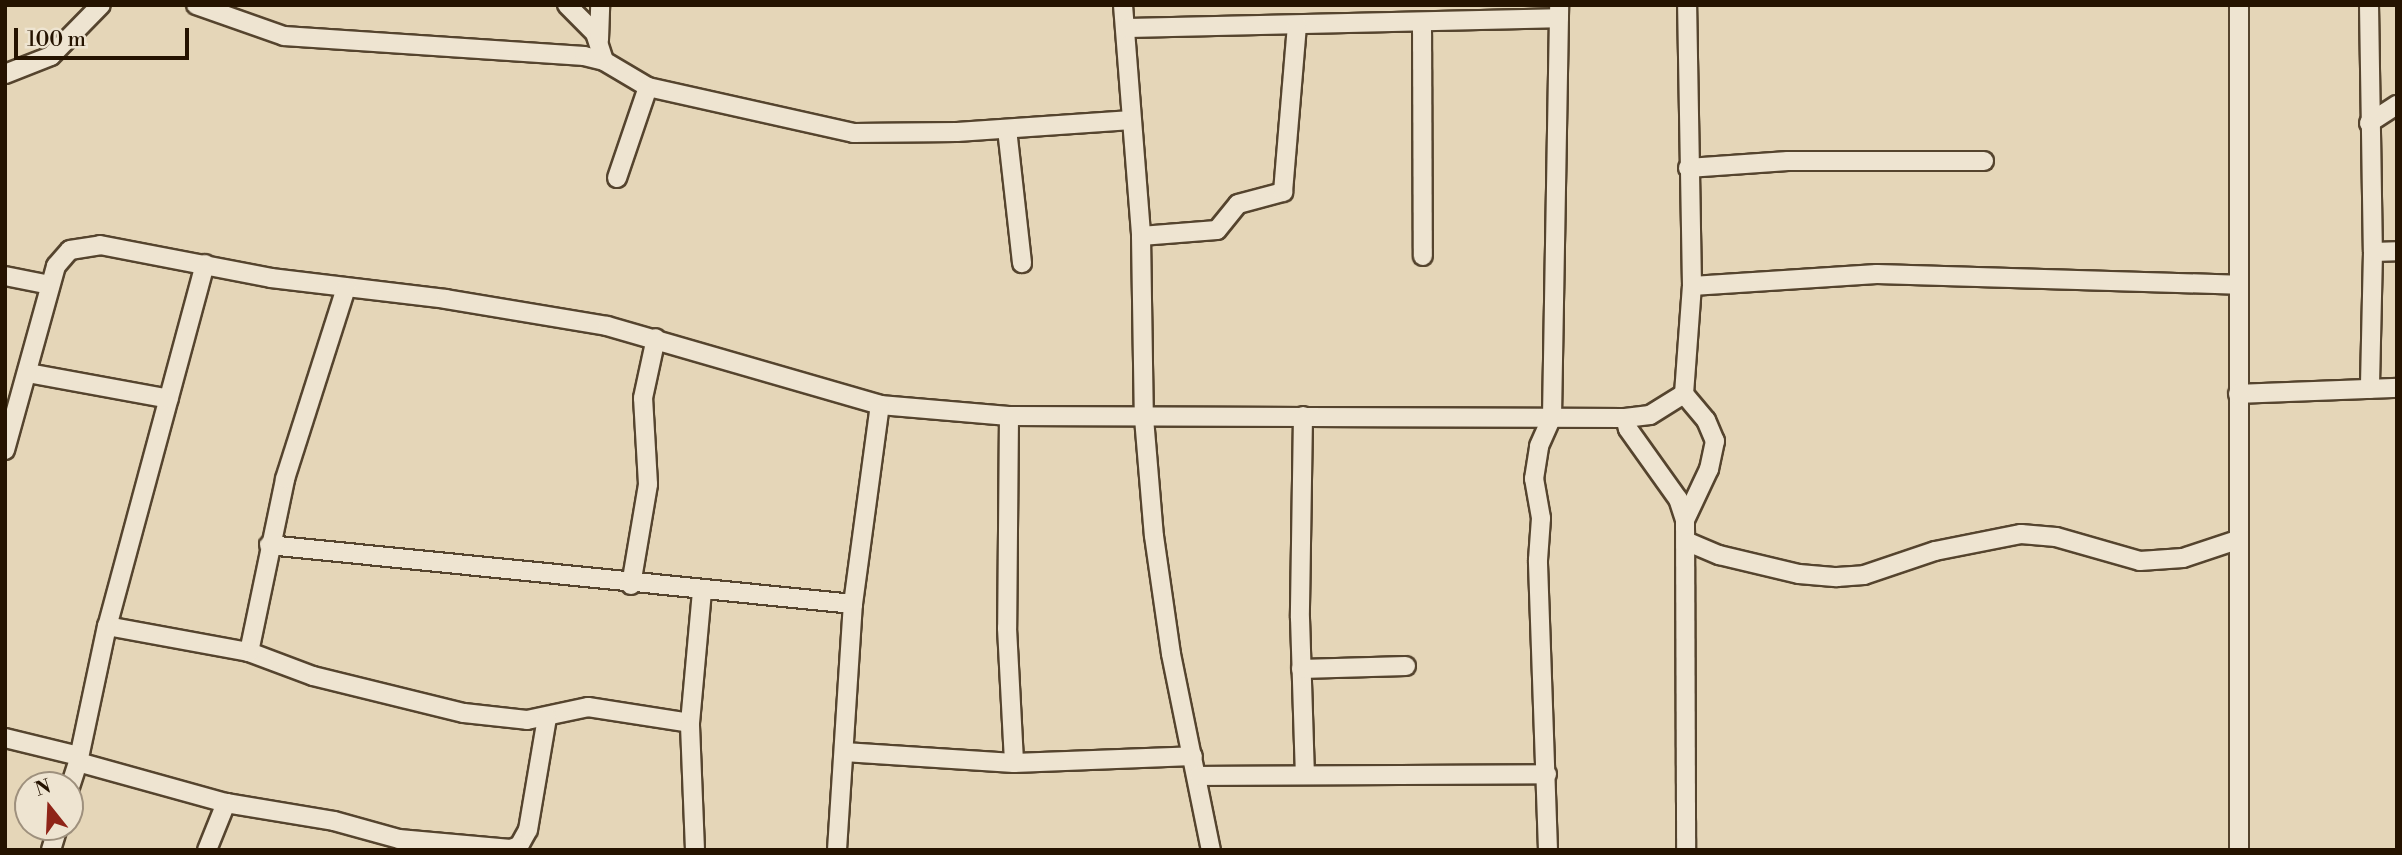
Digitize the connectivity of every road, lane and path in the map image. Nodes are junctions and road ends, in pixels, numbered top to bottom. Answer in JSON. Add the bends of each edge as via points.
{"nodes":[{"id":1,"x":101,"y":5,"type":"edge"},
{"id":2,"x":196,"y":5,"type":"edge"},
{"id":3,"x":567,"y":5,"type":"edge"},
{"id":4,"x":600,"y":5,"type":"edge"},
{"id":5,"x":1123,"y":5,"type":"edge"},
{"id":6,"x":1687,"y":5,"type":"edge"},
{"id":7,"x":2239,"y":5,"type":"edge"},
{"id":8,"x":2369,"y":5,"type":"edge"},
{"id":9,"x":240,"y":11,"type":"edge"},
{"id":10,"x":1559,"y":12,"type":"edge"},
{"id":11,"x":1422,"y":23,"type":"junction"},
{"id":12,"x":1297,"y":26,"type":"junction"},
{"id":13,"x":1126,"y":28,"type":"junction"},
{"id":14,"x":598,"y":40,"type":"junction"},
{"id":15,"x":604,"y":61,"type":"junction"},
{"id":16,"x":5,"y":74,"type":"edge"},
{"id":17,"x":648,"y":87,"type":"junction"},
{"id":18,"x":2369,"y":89,"type":"junction"},
{"id":19,"x":2397,"y":104,"type":"edge"},
{"id":20,"x":1132,"y":120,"type":"junction"},
{"id":21,"x":2369,"y":123,"type":"junction"},
{"id":22,"x":1007,"y":129,"type":"junction"},
{"id":23,"x":1984,"y":161,"type":"dead end"},
{"id":24,"x":1688,"y":168,"type":"junction"},
{"id":25,"x":617,"y":178,"type":"dead end"},
{"id":26,"x":1141,"y":236,"type":"junction"},
{"id":27,"x":2397,"y":251,"type":"edge"},
{"id":28,"x":2373,"y":252,"type":"junction"},
{"id":29,"x":1423,"y":256,"type":"dead end"},
{"id":30,"x":1022,"y":262,"type":"dead end"},
{"id":31,"x":205,"y":264,"type":"junction"},
{"id":32,"x":5,"y":276,"type":"edge"},
{"id":33,"x":51,"y":285,"type":"junction"},
{"id":34,"x":1692,"y":285,"type":"junction"},
{"id":35,"x":2238,"y":285,"type":"junction"},
{"id":36,"x":346,"y":288,"type":"junction"},
{"id":37,"x":656,"y":338,"type":"junction"},
{"id":38,"x":29,"y":373,"type":"junction"},
{"id":39,"x":2397,"y":388,"type":"edge"},
{"id":40,"x":2370,"y":389,"type":"junction"},
{"id":41,"x":1684,"y":394,"type":"junction"},
{"id":42,"x":2238,"y":394,"type":"junction"},
{"id":43,"x":169,"y":399,"type":"junction"},
{"id":44,"x":880,"y":405,"type":"junction"},
{"id":45,"x":1009,"y":416,"type":"junction"},
{"id":46,"x":1303,"y":416,"type":"junction"},
{"id":47,"x":1552,"y":417,"type":"junction"},
{"id":48,"x":1144,"y":418,"type":"junction"},
{"id":49,"x":1625,"y":418,"type":"junction"},
{"id":50,"x":5,"y":450,"type":"edge"},
{"id":51,"x":1685,"y":520,"type":"junction"},
{"id":52,"x":2237,"y":540,"type":"junction"},
{"id":53,"x":1688,"y":541,"type":"junction"},
{"id":54,"x":269,"y":545,"type":"junction"},
{"id":55,"x":631,"y":584,"type":"junction"},
{"id":56,"x":702,"y":592,"type":"junction"},
{"id":57,"x":853,"y":604,"type":"junction"},
{"id":58,"x":107,"y":626,"type":"junction"},
{"id":59,"x":250,"y":652,"type":"junction"},
{"id":60,"x":1406,"y":666,"type":"dead end"},
{"id":61,"x":1301,"y":669,"type":"junction"},
{"id":62,"x":547,"y":718,"type":"junction"},
{"id":63,"x":690,"y":723,"type":"junction"},
{"id":64,"x":5,"y":738,"type":"edge"},
{"id":65,"x":844,"y":752,"type":"junction"},
{"id":66,"x":1193,"y":756,"type":"junction"},
{"id":67,"x":78,"y":759,"type":"junction"},
{"id":68,"x":1014,"y":763,"type":"junction"},
{"id":69,"x":75,"y":771,"type":"edge"},
{"id":70,"x":1305,"y":773,"type":"junction"},
{"id":71,"x":1548,"y":774,"type":"junction"},
{"id":72,"x":1199,"y":776,"type":"junction"},
{"id":73,"x":226,"y":803,"type":"junction"},
{"id":74,"x":207,"y":850,"type":"edge"},
{"id":75,"x":695,"y":850,"type":"edge"},
{"id":76,"x":837,"y":850,"type":"edge"},
{"id":77,"x":1211,"y":850,"type":"edge"},
{"id":78,"x":1548,"y":850,"type":"edge"},
{"id":79,"x":1686,"y":850,"type":"edge"},
{"id":80,"x":2239,"y":850,"type":"edge"}],
"edges":[{"from":1,"to":16,"type":"street","via":[[51,56]]},
{"from":2,"to":9,"type":"street"},
{"from":3,"to":14,"type":"street"},
{"from":4,"to":14,"type":"street"},
{"from":5,"to":13,"type":"street"},
{"from":6,"to":24,"type":"street"},
{"from":7,"to":35,"type":"street"},
{"from":8,"to":18,"type":"street"},
{"from":9,"to":15,"type":"street","via":[[284,36],[564,54]]},
{"from":10,"to":11,"type":"street"},
{"from":10,"to":47,"type":"street"},
{"from":11,"to":12,"type":"street"},
{"from":11,"to":29,"type":"street"},
{"from":12,"to":13,"type":"street"},
{"from":12,"to":26,"type":"street","via":[[1283,192],[1238,204],[1217,230]]},
{"from":13,"to":20,"type":"street"},
{"from":14,"to":15,"type":"street"},
{"from":15,"to":17,"type":"street"},
{"from":17,"to":22,"type":"street","via":[[854,133]]},
{"from":17,"to":25,"type":"street"},
{"from":18,"to":19,"type":"street"},
{"from":18,"to":21,"type":"street"},
{"from":19,"to":21,"type":"street"},
{"from":20,"to":22,"type":"street"},
{"from":20,"to":26,"type":"street"},
{"from":21,"to":28,"type":"street"},
{"from":22,"to":30,"type":"street"},
{"from":23,"to":24,"type":"street","via":[[1812,160]]},
{"from":24,"to":34,"type":"street"},
{"from":26,"to":48,"type":"street"},
{"from":27,"to":28,"type":"street"},
{"from":28,"to":40,"type":"street"},
{"from":31,"to":33,"type":"street","via":[[136,249],[85,245],[62,257]]},
{"from":31,"to":36,"type":"street"},
{"from":31,"to":43,"type":"street"},
{"from":32,"to":33,"type":"street"},
{"from":33,"to":38,"type":"street"},
{"from":34,"to":35,"type":"street","via":[[1877,274]]},
{"from":34,"to":41,"type":"street"},
{"from":35,"to":42,"type":"street"},
{"from":36,"to":37,"type":"street","via":[[527,311]]},
{"from":36,"to":54,"type":"street"},
{"from":37,"to":44,"type":"street"},
{"from":37,"to":55,"type":"street","via":[[643,398],[648,484]]},
{"from":38,"to":43,"type":"street"},
{"from":38,"to":50,"type":"street"},
{"from":39,"to":40,"type":"street"},
{"from":40,"to":42,"type":"street"},
{"from":41,"to":49,"type":"street","via":[[1650,415]]},
{"from":41,"to":51,"type":"street","via":[[1706,420],[1714,441],[1709,469]]},
{"from":42,"to":52,"type":"street"},
{"from":43,"to":58,"type":"street"},
{"from":44,"to":45,"type":"street"},
{"from":44,"to":57,"type":"street"},
{"from":45,"to":48,"type":"street"},
{"from":45,"to":68,"type":"street","via":[[1007,628]]},
{"from":46,"to":47,"type":"street"},
{"from":46,"to":48,"type":"street"},
{"from":46,"to":61,"type":"street"},
{"from":47,"to":49,"type":"street"},
{"from":47,"to":71,"type":"street","via":[[1539,446],[1534,479],[1541,518],[1538,560]]},
{"from":48,"to":66,"type":"street","via":[[1156,549]]},
{"from":49,"to":51,"type":"street","via":[[1628,429],[1678,499]]},
{"from":51,"to":53,"type":"street"},
{"from":52,"to":53,"type":"street","via":[[2183,558],[2140,561],[2056,537],[2021,534],[1935,551],[1864,575],[1837,577],[1719,555]]},
{"from":52,"to":80,"type":"street"},
{"from":53,"to":79,"type":"street"},
{"from":54,"to":55,"type":"street","via":[[483,563]]},
{"from":54,"to":59,"type":"street"},
{"from":55,"to":56,"type":"street"},
{"from":56,"to":57,"type":"street"},
{"from":56,"to":63,"type":"street"},
{"from":57,"to":65,"type":"street"},
{"from":58,"to":59,"type":"street"},
{"from":58,"to":67,"type":"street"},
{"from":59,"to":62,"type":"street","via":[[313,676],[454,711],[503,719]]},
{"from":60,"to":61,"type":"street"},
{"from":61,"to":70,"type":"street"},
{"from":62,"to":63,"type":"street","via":[[589,707]]},
{"from":62,"to":73,"type":"street","via":[[528,830],[519,846],[511,849],[399,839],[334,821]]},
{"from":63,"to":75,"type":"street"},
{"from":64,"to":67,"type":"street"},
{"from":65,"to":68,"type":"street"},
{"from":65,"to":76,"type":"street"},
{"from":66,"to":68,"type":"street"},
{"from":66,"to":72,"type":"street"},
{"from":67,"to":69,"type":"street"},
{"from":67,"to":73,"type":"street"},
{"from":70,"to":71,"type":"street"},
{"from":70,"to":72,"type":"street"},
{"from":71,"to":78,"type":"street"},
{"from":72,"to":77,"type":"street"},
{"from":73,"to":74,"type":"street"}]}
